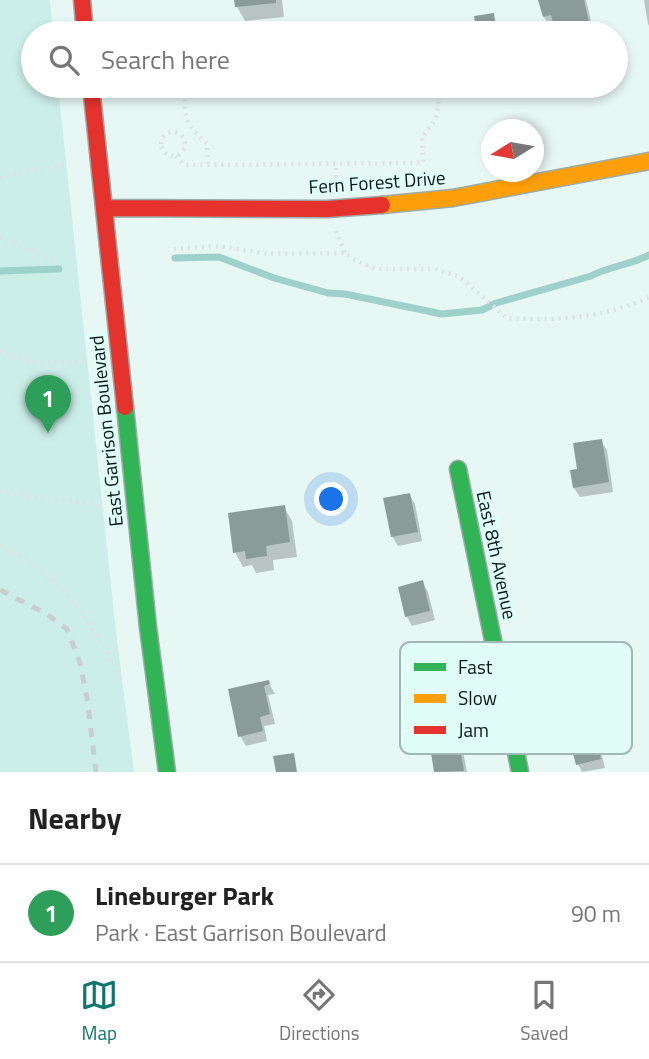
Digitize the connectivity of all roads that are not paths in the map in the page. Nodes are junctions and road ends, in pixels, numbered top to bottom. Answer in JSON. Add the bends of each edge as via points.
{"nodes":[{"id":1,"x":82,"y":0,"type":"edge"},
{"id":2,"x":84,"y":21,"type":"edge"},
{"id":3,"x":92,"y":98,"type":"edge"},
{"id":4,"x":649,"y":161,"type":"edge"},
{"id":5,"x":104,"y":208,"type":"junction"},
{"id":6,"x":458,"y":469,"type":"dead end"},
{"id":7,"x":493,"y":642,"type":"edge"},
{"id":8,"x":516,"y":754,"type":"edge"},
{"id":9,"x":167,"y":772,"type":"edge"},
{"id":10,"x":520,"y":772,"type":"edge"}],
"edges":[{"from":1,"to":2,"type":"street"},
{"from":3,"to":5,"type":"street","name":"East Garrison Boulevard"},
{"from":4,"to":5,"type":"street","name":"Fern Forest Drive","via":[[413,203],[327,209]]},
{"from":5,"to":9,"type":"street","name":"East Garrison Boulevard"},
{"from":6,"to":7,"type":"street","name":"East 8th Avenue"},
{"from":8,"to":10,"type":"street","name":"East 8th Avenue"}]}
